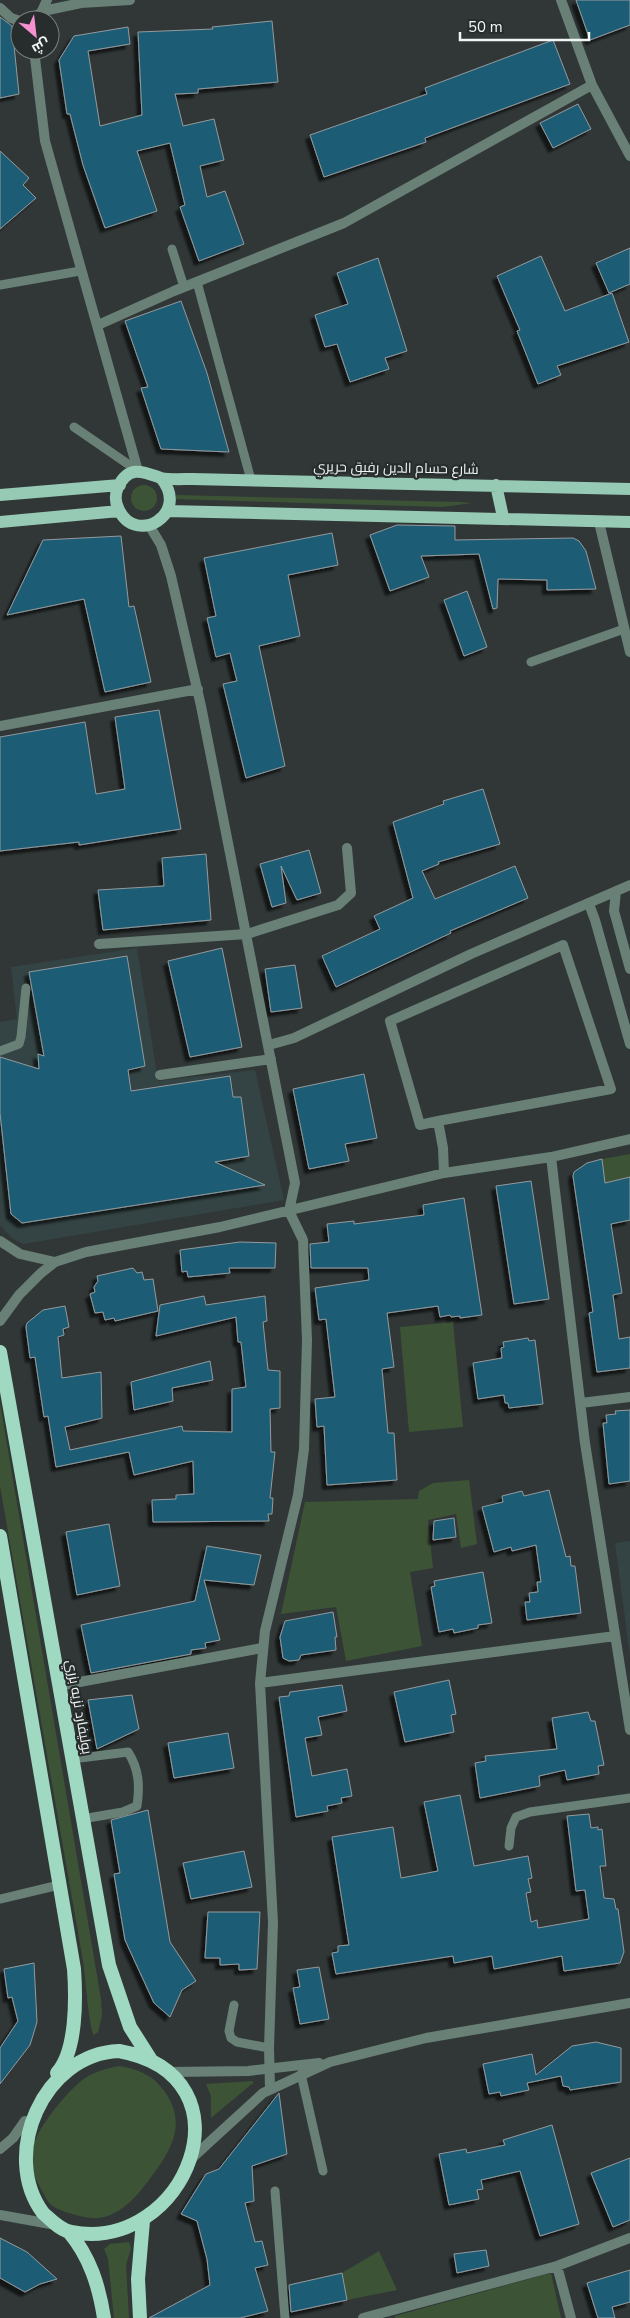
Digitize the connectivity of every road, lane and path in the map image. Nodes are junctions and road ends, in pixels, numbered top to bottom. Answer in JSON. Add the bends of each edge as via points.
{"nodes":[{"id":1,"x":130,"y":0,"type":"edge"},
{"id":2,"x":561,"y":0,"type":"edge"},
{"id":3,"x":79,"y":1,"type":"edge"},
{"id":4,"x":0,"y":8,"type":"edge"},
{"id":5,"x":53,"y":10,"type":"edge"},
{"id":6,"x":10,"y":18,"type":"edge"},
{"id":7,"x":34,"y":60,"type":"edge"},
{"id":8,"x":592,"y":85,"type":"junction"},
{"id":9,"x":630,"y":156,"type":"edge"},
{"id":10,"x":172,"y":249,"type":"dead end"},
{"id":11,"x":80,"y":271,"type":"junction"},
{"id":12,"x":197,"y":282,"type":"junction"},
{"id":13,"x":0,"y":284,"type":"edge"},
{"id":14,"x":184,"y":287,"type":"junction"},
{"id":15,"x":98,"y":325,"type":"junction"},
{"id":16,"x":74,"y":427,"type":"dead end"},
{"id":17,"x":138,"y":472,"type":"junction"},
{"id":18,"x":161,"y":478,"type":"junction"},
{"id":19,"x":251,"y":480,"type":"junction"},
{"id":20,"x":120,"y":485,"type":"junction"},
{"id":21,"x":496,"y":485,"type":"junction"},
{"id":22,"x":630,"y":489,"type":"edge"},
{"id":23,"x":0,"y":495,"type":"edge"},
{"id":24,"x":167,"y":511,"type":"junction"},
{"id":25,"x":119,"y":512,"type":"junction"},
{"id":26,"x":503,"y":518,"type":"junction"},
{"id":27,"x":0,"y":522,"type":"edge"},
{"id":28,"x":599,"y":522,"type":"junction"},
{"id":29,"x":630,"y":522,"type":"edge"},
{"id":30,"x":149,"y":525,"type":"junction"},
{"id":31,"x":624,"y":629,"type":"junction"},
{"id":32,"x":630,"y":652,"type":"edge"},
{"id":33,"x":531,"y":662,"type":"dead end"},
{"id":34,"x":198,"y":689,"type":"junction"},
{"id":35,"x":0,"y":726,"type":"edge"},
{"id":36,"x":347,"y":848,"type":"dead end"},
{"id":37,"x":630,"y":885,"type":"edge"},
{"id":38,"x":616,"y":891,"type":"junction"},
{"id":39,"x":589,"y":904,"type":"junction"},
{"id":40,"x":247,"y":934,"type":"junction"},
{"id":41,"x":99,"y":944,"type":"dead end"},
{"id":42,"x":630,"y":969,"type":"edge"},
{"id":43,"x":26,"y":988,"type":"dead end"},
{"id":44,"x":630,"y":1044,"type":"edge"},
{"id":45,"x":269,"y":1045,"type":"junction"},
{"id":46,"x":0,"y":1051,"type":"edge"},
{"id":47,"x":271,"y":1059,"type":"junction"},
{"id":48,"x":160,"y":1074,"type":"dead end"},
{"id":49,"x":438,"y":1121,"type":"junction"},
{"id":50,"x":630,"y":1139,"type":"edge"},
{"id":51,"x":552,"y":1157,"type":"junction"},
{"id":52,"x":444,"y":1173,"type":"junction"},
{"id":53,"x":289,"y":1211,"type":"junction"},
{"id":54,"x":0,"y":1241,"type":"edge"},
{"id":55,"x":56,"y":1262,"type":"junction"},
{"id":56,"x":0,"y":1321,"type":"edge"},
{"id":57,"x":0,"y":1352,"type":"edge"},
{"id":58,"x":630,"y":1397,"type":"edge"},
{"id":59,"x":581,"y":1403,"type":"junction"},
{"id":60,"x":0,"y":1536,"type":"edge"},
{"id":61,"x":615,"y":1636,"type":"junction"},
{"id":62,"x":262,"y":1648,"type":"junction"},
{"id":63,"x":260,"y":1683,"type":"junction"},
{"id":64,"x":58,"y":1686,"type":"junction"},
{"id":65,"x":630,"y":1730,"type":"edge"},
{"id":66,"x":72,"y":1759,"type":"junction"},
{"id":67,"x":630,"y":1798,"type":"edge"},
{"id":68,"x":82,"y":1819,"type":"junction"},
{"id":69,"x":509,"y":1846,"type":"dead end"},
{"id":70,"x":58,"y":1885,"type":"junction"},
{"id":71,"x":0,"y":1898,"type":"edge"},
{"id":72,"x":630,"y":2003,"type":"edge"},
{"id":73,"x":234,"y":2005,"type":"dead end"},
{"id":74,"x":268,"y":2048,"type":"junction"},
{"id":75,"x":151,"y":2060,"type":"junction"},
{"id":76,"x":330,"y":2062,"type":"junction"},
{"id":77,"x":268,"y":2069,"type":"junction"},
{"id":78,"x":170,"y":2072,"type":"junction"},
{"id":79,"x":301,"y":2074,"type":"junction"},
{"id":80,"x":50,"y":2080,"type":"junction"},
{"id":81,"x":270,"y":2089,"type":"junction"},
{"id":82,"x":25,"y":2120,"type":"junction"},
{"id":83,"x":0,"y":2149,"type":"edge"},
{"id":84,"x":191,"y":2158,"type":"junction"},
{"id":85,"x":323,"y":2170,"type":"dead end"},
{"id":86,"x":274,"y":2191,"type":"dead end"},
{"id":87,"x":0,"y":2215,"type":"edge"},
{"id":88,"x":143,"y":2221,"type":"junction"},
{"id":89,"x":56,"y":2225,"type":"junction"},
{"id":90,"x":69,"y":2232,"type":"junction"},
{"id":91,"x":630,"y":2238,"type":"edge"},
{"id":92,"x":557,"y":2266,"type":"junction"},
{"id":93,"x":104,"y":2318,"type":"edge"},
{"id":94,"x":140,"y":2318,"type":"edge"},
{"id":95,"x":285,"y":2318,"type":"edge"},
{"id":96,"x":363,"y":2318,"type":"edge"},
{"id":97,"x":571,"y":2318,"type":"edge"}],
"edges":[{"from":1,"to":3,"type":"street"},
{"from":2,"to":8,"type":"street"},
{"from":3,"to":5,"type":"street"},
{"from":4,"to":6,"type":"street"},
{"from":7,"to":11,"type":"street","via":[[45,141]]},
{"from":8,"to":9,"type":"street"},
{"from":8,"to":12,"type":"street","via":[[344,223]]},
{"from":10,"to":14,"type":"lane"},
{"from":11,"to":13,"type":"lane"},
{"from":11,"to":15,"type":"street"},
{"from":12,"to":14,"type":"street"},
{"from":12,"to":19,"type":"lane"},
{"from":14,"to":15,"type":"street"},
{"from":15,"to":17,"type":"street"},
{"from":16,"to":17,"type":"lane"},
{"from":17,"to":18,"type":"main road","via":[[154,473]]},
{"from":17,"to":20,"type":"main road","via":[[124,479]]},
{"from":18,"to":19,"type":"main road","name":"شارع حسام الدين رفيق حريري"},
{"from":18,"to":24,"type":"main road","via":[[170,491]]},
{"from":19,"to":21,"type":"main road","name":"شارع حسام الدين رفيق حريري"},
{"from":20,"to":23,"type":"main road"},
{"from":20,"to":25,"type":"main road","via":[[116,498]]},
{"from":21,"to":22,"type":"main road","name":"شارع حسام الدين رفيق حريري"},
{"from":21,"to":26,"type":"main road"},
{"from":24,"to":26,"type":"main road"},
{"from":24,"to":30,"type":"main road"},
{"from":25,"to":27,"type":"main road"},
{"from":25,"to":30,"type":"main road","via":[[129,522]]},
{"from":26,"to":28,"type":"main road"},
{"from":28,"to":29,"type":"main road"},
{"from":28,"to":31,"type":"street"},
{"from":30,"to":34,"type":"street","via":[[161,545],[171,576]]},
{"from":31,"to":32,"type":"street"},
{"from":31,"to":33,"type":"lane"},
{"from":34,"to":35,"type":"street"},
{"from":34,"to":40,"type":"street"},
{"from":36,"to":40,"type":"street","via":[[351,893],[346,900]]},
{"from":37,"to":38,"type":"street"},
{"from":38,"to":39,"type":"street"},
{"from":38,"to":42,"type":"street","via":[[614,911]]},
{"from":39,"to":44,"type":"street"},
{"from":39,"to":45,"type":"street","via":[[471,954],[294,1038]]},
{"from":40,"to":41,"type":"street"},
{"from":40,"to":45,"type":"street"},
{"from":43,"to":46,"type":"lane","via":[[22,1037],[19,1044]]},
{"from":45,"to":47,"type":"street"},
{"from":47,"to":48,"type":"street"},
{"from":47,"to":53,"type":"street","via":[[295,1183]]},
{"from":49,"to":49,"type":"street","via":[[611,1089],[563,945],[390,1021],[420,1125]]},
{"from":49,"to":52,"type":"street"},
{"from":50,"to":51,"type":"street"},
{"from":51,"to":52,"type":"street"},
{"from":51,"to":59,"type":"street"},
{"from":52,"to":53,"type":"street"},
{"from":53,"to":55,"type":"street","via":[[86,1252]]},
{"from":53,"to":62,"type":"street","via":[[303,1240],[307,1340],[304,1448],[298,1494]]},
{"from":54,"to":55,"type":"street","via":[[20,1254]]},
{"from":55,"to":56,"type":"street","via":[[19,1295]]},
{"from":57,"to":64,"type":"highway","name":"بوليفارد نزيه بزري"},
{"from":58,"to":59,"type":"street"},
{"from":59,"to":61,"type":"street"},
{"from":60,"to":70,"type":"highway"},
{"from":61,"to":63,"type":"street"},
{"from":61,"to":65,"type":"street"},
{"from":62,"to":63,"type":"street"},
{"from":62,"to":64,"type":"street"},
{"from":63,"to":74,"type":"street","via":[[273,1922]]},
{"from":64,"to":66,"type":"highway","name":"بوليفارد نزيه بزري"},
{"from":66,"to":68,"type":"highway","name":"بوليفارد نزيه بزري"},
{"from":66,"to":68,"type":"lane","via":[[128,1752],[137,1765],[140,1791],[137,1806],[124,1812]]},
{"from":67,"to":69,"type":"lane","via":[[530,1812],[516,1818]]},
{"from":68,"to":75,"type":"highway","name":"بوليفارد نزيه بزري","via":[[116,1988],[130,2028]]},
{"from":70,"to":71,"type":"lane"},
{"from":70,"to":80,"type":"highway","via":[[74,1969],[75,2010],[62,2067]]},
{"from":72,"to":76,"type":"street","via":[[426,2038]]},
{"from":73,"to":74,"type":"lane","via":[[229,2031],[231,2038]]},
{"from":74,"to":77,"type":"street"},
{"from":75,"to":78,"type":"highway"},
{"from":75,"to":80,"type":"highway","via":[[119,2051],[101,2052],[82,2059]]},
{"from":76,"to":77,"type":"street"},
{"from":76,"to":79,"type":"street"},
{"from":77,"to":78,"type":"street"},
{"from":77,"to":81,"type":"street"},
{"from":78,"to":84,"type":"highway","via":[[180,2083],[195,2119],[196,2138]]},
{"from":79,"to":81,"type":"street"},
{"from":79,"to":85,"type":"lane"},
{"from":80,"to":82,"type":"highway"},
{"from":81,"to":84,"type":"street","via":[[235,2116]]},
{"from":82,"to":83,"type":"street","via":[[13,2138]]},
{"from":82,"to":89,"type":"highway","via":[[18,2168],[32,2199]]},
{"from":84,"to":88,"type":"highway","via":[[162,2204]]},
{"from":86,"to":95,"type":"lane"},
{"from":87,"to":89,"type":"street"},
{"from":88,"to":90,"type":"highway","via":[[121,2230],[95,2234]]},
{"from":88,"to":94,"type":"highway","via":[[138,2271]]},
{"from":89,"to":90,"type":"highway"},
{"from":90,"to":93,"type":"highway","via":[[82,2247],[94,2276]]},
{"from":91,"to":92,"type":"street"},
{"from":92,"to":96,"type":"street"},
{"from":92,"to":97,"type":"street"}]}
